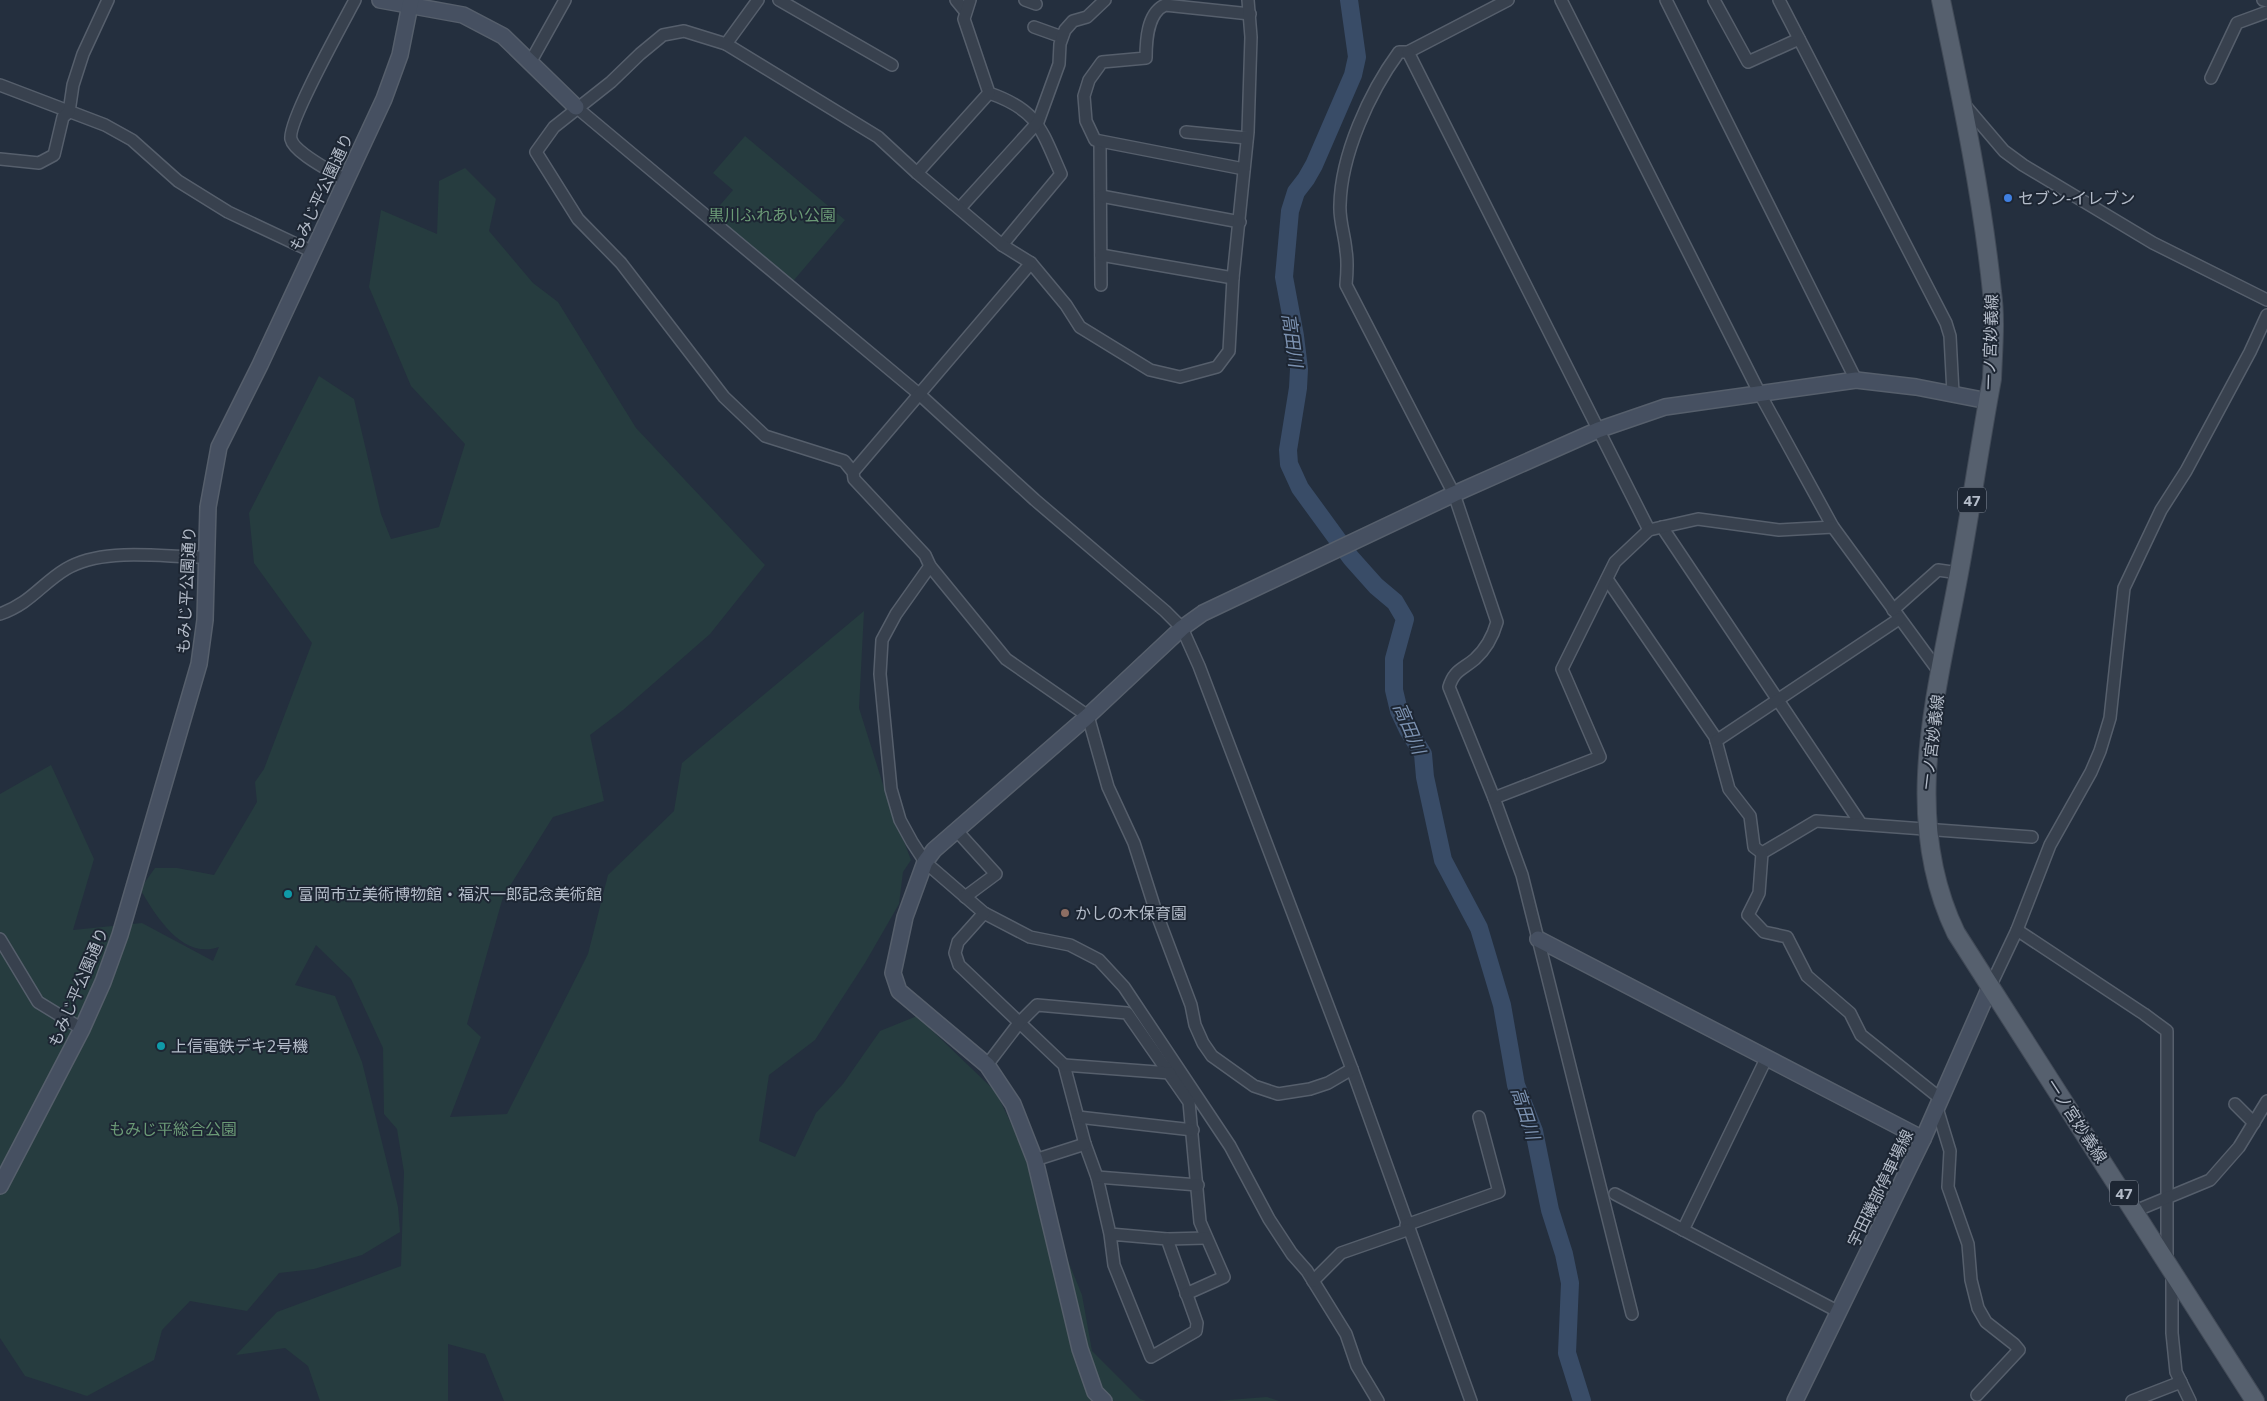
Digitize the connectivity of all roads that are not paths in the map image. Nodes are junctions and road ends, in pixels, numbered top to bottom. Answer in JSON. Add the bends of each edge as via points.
{"nodes":[{"id":1,"x":108,"y":0,"type":"edge"},
{"id":2,"x":355,"y":0,"type":"edge"},
{"id":3,"x":380,"y":0,"type":"edge"},
{"id":4,"x":564,"y":0,"type":"edge"},
{"id":5,"x":758,"y":0,"type":"edge"},
{"id":6,"x":779,"y":0,"type":"edge"},
{"id":7,"x":956,"y":0,"type":"edge"},
{"id":8,"x":1104,"y":0,"type":"edge"},
{"id":9,"x":1248,"y":0,"type":"edge"},
{"id":10,"x":1508,"y":0,"type":"edge"},
{"id":11,"x":1561,"y":0,"type":"edge"},
{"id":12,"x":1666,"y":0,"type":"edge"},
{"id":13,"x":1714,"y":0,"type":"edge"},
{"id":14,"x":1779,"y":0,"type":"edge"},
{"id":15,"x":1941,"y":0,"type":"edge"},
{"id":16,"x":2263,"y":0,"type":"edge"},
{"id":17,"x":2267,"y":1,"type":"edge"},
{"id":18,"x":410,"y":3,"type":"edge"},
{"id":19,"x":967,"y":5,"type":"edge"},
{"id":20,"x":2267,"y":12,"type":"edge"},
{"id":21,"x":1250,"y":14,"type":"junction"},
{"id":22,"x":1034,"y":27,"type":"dead end"},
{"id":23,"x":1062,"y":37,"type":"junction"},
{"id":24,"x":1799,"y":38,"type":"junction"},
{"id":25,"x":726,"y":44,"type":"junction"},
{"id":26,"x":1408,"y":52,"type":"junction"},
{"id":27,"x":530,"y":60,"type":"junction"},
{"id":28,"x":892,"y":65,"type":"dead end"},
{"id":29,"x":2211,"y":78,"type":"dead end"},
{"id":30,"x":0,"y":85,"type":"edge"},
{"id":31,"x":989,"y":92,"type":"junction"},
{"id":32,"x":1961,"y":100,"type":"junction"},
{"id":33,"x":576,"y":107,"type":"junction"},
{"id":34,"x":69,"y":112,"type":"junction"},
{"id":35,"x":1038,"y":122,"type":"junction"},
{"id":36,"x":1186,"y":132,"type":"dead end"},
{"id":37,"x":1248,"y":138,"type":"junction"},
{"id":38,"x":1100,"y":142,"type":"junction"},
{"id":39,"x":0,"y":159,"type":"edge"},
{"id":40,"x":1244,"y":169,"type":"junction"},
{"id":41,"x":916,"y":173,"type":"junction"},
{"id":42,"x":345,"y":180,"type":"junction"},
{"id":43,"x":1101,"y":196,"type":"junction"},
{"id":44,"x":960,"y":208,"type":"junction"},
{"id":45,"x":1240,"y":222,"type":"junction"},
{"id":46,"x":1002,"y":245,"type":"junction"},
{"id":47,"x":312,"y":252,"type":"junction"},
{"id":48,"x":1101,"y":255,"type":"junction"},
{"id":49,"x":1031,"y":263,"type":"junction"},
{"id":50,"x":1233,"y":278,"type":"junction"},
{"id":51,"x":1101,"y":285,"type":"dead end"},
{"id":52,"x":2267,"y":300,"type":"edge"},
{"id":53,"x":2267,"y":315,"type":"edge"},
{"id":54,"x":1856,"y":380,"type":"junction"},
{"id":55,"x":1952,"y":393,"type":"junction"},
{"id":56,"x":919,"y":394,"type":"junction"},
{"id":57,"x":1760,"y":394,"type":"junction"},
{"id":58,"x":1988,"y":402,"type":"junction"},
{"id":59,"x":1598,"y":430,"type":"junction"},
{"id":60,"x":853,"y":472,"type":"junction"},
{"id":61,"x":1454,"y":494,"type":"junction"},
{"id":62,"x":1833,"y":526,"type":"junction"},
{"id":63,"x":1662,"y":527,"type":"junction"},
{"id":64,"x":1650,"y":530,"type":"junction"},
{"id":65,"x":207,"y":557,"type":"junction"},
{"id":66,"x":930,"y":566,"type":"junction"},
{"id":67,"x":1959,"y":573,"type":"junction"},
{"id":68,"x":1607,"y":579,"type":"junction"},
{"id":69,"x":0,"y":614,"type":"edge"},
{"id":70,"x":1896,"y":614,"type":"junction"},
{"id":71,"x":1182,"y":628,"type":"junction"},
{"id":72,"x":1940,"y":673,"type":"junction"},
{"id":73,"x":1778,"y":700,"type":"junction"},
{"id":74,"x":1088,"y":716,"type":"junction"},
{"id":75,"x":1716,"y":741,"type":"junction"},
{"id":76,"x":1494,"y":798,"type":"junction"},
{"id":77,"x":1861,"y":824,"type":"junction"},
{"id":78,"x":1927,"y":828,"type":"junction"},
{"id":79,"x":957,"y":831,"type":"junction"},
{"id":80,"x":2032,"y":837,"type":"dead end"},
{"id":81,"x":1762,"y":853,"type":"junction"},
{"id":82,"x":925,"y":862,"type":"junction"},
{"id":83,"x":965,"y":897,"type":"junction"},
{"id":84,"x":984,"y":913,"type":"junction"},
{"id":85,"x":2017,"y":930,"type":"junction"},
{"id":86,"x":0,"y":939,"type":"edge"},
{"id":87,"x":1538,"y":939,"type":"junction"},
{"id":88,"x":1990,"y":987,"type":"junction"},
{"id":89,"x":1019,"y":1023,"type":"junction"},
{"id":90,"x":82,"y":1029,"type":"junction"},
{"id":91,"x":1766,"y":1059,"type":"junction"},
{"id":92,"x":987,"y":1065,"type":"junction"},
{"id":93,"x":1064,"y":1065,"type":"junction"},
{"id":94,"x":1352,"y":1069,"type":"junction"},
{"id":95,"x":1170,"y":1073,"type":"junction"},
{"id":96,"x":2267,"y":1101,"type":"edge"},
{"id":97,"x":1939,"y":1103,"type":"junction"},
{"id":98,"x":2235,"y":1104,"type":"dead end"},
{"id":99,"x":1479,"y":1116,"type":"dead end"},
{"id":100,"x":1078,"y":1117,"type":"junction"},
{"id":101,"x":2254,"y":1123,"type":"junction"},
{"id":102,"x":1193,"y":1130,"type":"junction"},
{"id":103,"x":1923,"y":1140,"type":"junction"},
{"id":104,"x":1085,"y":1144,"type":"junction"},
{"id":105,"x":1035,"y":1160,"type":"junction"},
{"id":106,"x":1097,"y":1177,"type":"junction"},
{"id":107,"x":1198,"y":1184,"type":"junction"},
{"id":108,"x":0,"y":1186,"type":"edge"},
{"id":109,"x":1614,"y":1194,"type":"dead end"},
{"id":110,"x":2167,"y":1197,"type":"junction"},
{"id":111,"x":2135,"y":1211,"type":"junction"},
{"id":112,"x":1407,"y":1227,"type":"junction"},
{"id":113,"x":1683,"y":1230,"type":"junction"},
{"id":114,"x":1110,"y":1234,"type":"junction"},
{"id":115,"x":1206,"y":1238,"type":"junction"},
{"id":116,"x":1167,"y":1239,"type":"junction"},
{"id":117,"x":2169,"y":1263,"type":"junction"},
{"id":118,"x":1313,"y":1281,"type":"junction"},
{"id":119,"x":1186,"y":1294,"type":"junction"},
{"id":120,"x":1839,"y":1312,"type":"junction"},
{"id":121,"x":1632,"y":1314,"type":"dead end"},
{"id":122,"x":2181,"y":1382,"type":"junction"},
{"id":123,"x":1977,"y":1394,"type":"dead end"},
{"id":124,"x":1104,"y":1401,"type":"edge"},
{"id":125,"x":1378,"y":1401,"type":"edge"},
{"id":126,"x":1471,"y":1401,"type":"edge"},
{"id":127,"x":1795,"y":1401,"type":"edge"},
{"id":128,"x":2132,"y":1401,"type":"edge"},
{"id":129,"x":2190,"y":1401,"type":"edge"},
{"id":130,"x":2255,"y":1401,"type":"edge"}],
"edges":[{"from":1,"to":34,"type":"street","via":[[82,54]]},
{"from":2,"to":42,"type":"street","via":[[310,88],[290,138],[304,154]]},
{"from":3,"to":18,"type":"street"},
{"from":4,"to":27,"type":"street"},
{"from":5,"to":25,"type":"street"},
{"from":6,"to":28,"type":"street"},
{"from":7,"to":19,"type":"street"},
{"from":8,"to":23,"type":"street","via":[[1087,17],[1073,21]]},
{"from":9,"to":21,"type":"street"},
{"from":10,"to":26,"type":"street"},
{"from":11,"to":57,"type":"street"},
{"from":12,"to":54,"type":"street"},
{"from":13,"to":24,"type":"street","via":[[1748,62]]},
{"from":14,"to":24,"type":"street"},
{"from":15,"to":32,"type":"main road","name":"一ノ宮妙義線","number":"47"},
{"from":16,"to":17,"type":"street"},
{"from":18,"to":27,"type":"street","via":[[463,15],[503,36]]},
{"from":18,"to":42,"type":"street","name":"もみじ平公園通り","via":[[400,55],[384,98]]},
{"from":19,"to":31,"type":"street","via":[[964,19]]},
{"from":20,"to":29,"type":"street","via":[[2238,23]]},
{"from":21,"to":37,"type":"street"},
{"from":21,"to":38,"type":"street","via":[[1161,7],[1148,31],[1146,58],[1102,62],[1089,80],[1084,109],[1092,136]]},
{"from":22,"to":23,"type":"street"},
{"from":23,"to":35,"type":"street","via":[[1059,64]]},
{"from":24,"to":55,"type":"street","via":[[1946,324],[1950,336]]},
{"from":25,"to":33,"type":"street","via":[[684,31],[663,35],[612,82]]},
{"from":25,"to":41,"type":"street","via":[[878,137]]},
{"from":26,"to":59,"type":"street"},
{"from":26,"to":61,"type":"street","via":[[1399,52],[1390,64],[1360,123],[1343,172],[1340,207],[1347,253],[1346,285]]},
{"from":27,"to":33,"type":"street"},
{"from":30,"to":34,"type":"street"},
{"from":31,"to":35,"type":"street","via":[[1012,101]]},
{"from":31,"to":41,"type":"street"},
{"from":32,"to":52,"type":"street","via":[[2004,151],[2023,165],[2152,243]]},
{"from":32,"to":58,"type":"main road","name":"一ノ宮妙義線","number":"47","via":[[1993,292],[1992,379]]},
{"from":33,"to":56,"type":"street"},
{"from":33,"to":60,"type":"street","via":[[554,127],[536,152],[578,219],[621,263],[724,397],[765,436],[844,461]]},
{"from":34,"to":39,"type":"street","via":[[63,118],[54,154],[46,160],[27,163]]},
{"from":34,"to":47,"type":"street","via":[[105,125],[132,140],[178,181],[228,212]]},
{"from":35,"to":44,"type":"street"},
{"from":35,"to":46,"type":"street","via":[[1061,174]]},
{"from":36,"to":37,"type":"street"},
{"from":37,"to":40,"type":"street"},
{"from":38,"to":40,"type":"street"},
{"from":38,"to":43,"type":"street"},
{"from":40,"to":45,"type":"street"},
{"from":41,"to":44,"type":"street"},
{"from":42,"to":47,"type":"street","name":"もみじ平公園通り"},
{"from":43,"to":45,"type":"street"},
{"from":43,"to":48,"type":"street"},
{"from":44,"to":46,"type":"street"},
{"from":45,"to":50,"type":"street"},
{"from":46,"to":49,"type":"street"},
{"from":47,"to":65,"type":"street","name":"もみじ平公園通り","via":[[219,447],[208,507]]},
{"from":48,"to":50,"type":"street"},
{"from":48,"to":51,"type":"street"},
{"from":49,"to":50,"type":"street","via":[[1080,327],[1150,370],[1180,377],[1217,367],[1229,352]]},
{"from":49,"to":56,"type":"street"},
{"from":53,"to":85,"type":"street","via":[[2130,571],[2124,588],[2108,727],[2091,772],[2050,845]]},
{"from":54,"to":55,"type":"street"},
{"from":54,"to":57,"type":"street"},
{"from":55,"to":58,"type":"street"},
{"from":56,"to":60,"type":"street"},
{"from":56,"to":71,"type":"street"},
{"from":57,"to":59,"type":"street","via":[[1665,407]]},
{"from":57,"to":62,"type":"street"},
{"from":58,"to":67,"type":"main road","name":"一ノ宮妙義線","number":"47"},
{"from":59,"to":61,"type":"street"},
{"from":59,"to":64,"type":"street"},
{"from":60,"to":66,"type":"street","via":[[854,479],[925,555]]},
{"from":61,"to":71,"type":"street","via":[[1203,613]]},
{"from":61,"to":76,"type":"street","via":[[1497,622],[1493,636],[1476,658],[1453,675],[1449,687]]},
{"from":62,"to":63,"type":"street","via":[[1779,530],[1698,519]]},
{"from":62,"to":70,"type":"street"},
{"from":63,"to":64,"type":"street"},
{"from":63,"to":73,"type":"street"},
{"from":64,"to":68,"type":"street","via":[[1615,562]]},
{"from":65,"to":69,"type":"street","via":[[114,556],[92,559],[66,569],[23,605]]},
{"from":65,"to":90,"type":"street","name":"もみじ平公園通り","via":[[199,664],[120,935]]},
{"from":66,"to":74,"type":"street","via":[[1006,658]]},
{"from":66,"to":82,"type":"street","via":[[882,640],[880,674],[891,789],[900,820]]},
{"from":67,"to":70,"type":"street","via":[[1938,570]]},
{"from":67,"to":72,"type":"main road","name":"一ノ宮妙義線","number":"47"},
{"from":68,"to":75,"type":"street"},
{"from":68,"to":76,"type":"street","via":[[1562,669],[1600,757]]},
{"from":70,"to":72,"type":"street"},
{"from":70,"to":73,"type":"street"},
{"from":71,"to":74,"type":"street"},
{"from":71,"to":94,"type":"street"},
{"from":72,"to":78,"type":"main road","name":"一ノ宮妙義線","number":"47","via":[[1927,776]]},
{"from":73,"to":75,"type":"street"},
{"from":73,"to":77,"type":"street"},
{"from":74,"to":79,"type":"street"},
{"from":74,"to":94,"type":"street","via":[[1108,787],[1134,844],[1191,1005],[1195,1025],[1212,1056],[1254,1086],[1278,1094],[1328,1084]]},
{"from":75,"to":81,"type":"street","via":[[1729,789],[1750,816],[1754,847]]},
{"from":76,"to":87,"type":"street","via":[[1522,875]]},
{"from":77,"to":78,"type":"street"},
{"from":77,"to":81,"type":"street","via":[[1816,821]]},
{"from":78,"to":80,"type":"street"},
{"from":78,"to":88,"type":"main road","name":"一ノ宮妙義線","number":"47","via":[[1934,877],[1947,914]]},
{"from":79,"to":82,"type":"street"},
{"from":79,"to":83,"type":"street","via":[[996,874]]},
{"from":81,"to":97,"type":"street","via":[[1759,893],[1748,915],[1764,932],[1788,937],[1807,976],[1850,1013],[1861,1035]]},
{"from":82,"to":83,"type":"street"},
{"from":82,"to":92,"type":"street","via":[[905,917],[893,973],[899,991]]},
{"from":83,"to":84,"type":"street"},
{"from":84,"to":89,"type":"street","via":[[958,942],[955,953],[958,965]]},
{"from":84,"to":118,"type":"street","via":[[1030,937],[1070,945],[1099,960],[1124,987],[1230,1146],[1269,1219]]},
{"from":85,"to":88,"type":"street"},
{"from":85,"to":110,"type":"street","via":[[2166,1031]]},
{"from":86,"to":90,"type":"street","via":[[38,1002]]},
{"from":87,"to":91,"type":"street"},
{"from":87,"to":121,"type":"street"},
{"from":88,"to":97,"type":"street","name":"宇田磯部停車場線"},
{"from":88,"to":111,"type":"main road","name":"一ノ宮妙義線","number":"47"},
{"from":89,"to":92,"type":"street"},
{"from":89,"to":93,"type":"street"},
{"from":89,"to":95,"type":"street","via":[[1037,1005],[1127,1013]]},
{"from":90,"to":108,"type":"street","name":"もみじ平公園通り"},
{"from":91,"to":103,"type":"street"},
{"from":91,"to":113,"type":"street"},
{"from":92,"to":105,"type":"street","via":[[1013,1104]]},
{"from":93,"to":95,"type":"street"},
{"from":93,"to":100,"type":"street"},
{"from":94,"to":112,"type":"street"},
{"from":95,"to":102,"type":"street","via":[[1188,1102]]},
{"from":96,"to":101,"type":"street"},
{"from":97,"to":103,"type":"street","name":"宇田磯部停車場線"},
{"from":97,"to":123,"type":"street","via":[[1950,1151],[1948,1187],[1968,1244],[1971,1280],[1978,1308],[1986,1322],[2019,1350]]},
{"from":98,"to":101,"type":"street"},
{"from":99,"to":112,"type":"street","via":[[1499,1192]]},
{"from":100,"to":102,"type":"street"},
{"from":100,"to":104,"type":"street"},
{"from":101,"to":110,"type":"street","via":[[2239,1147],[2210,1180]]},
{"from":102,"to":107,"type":"street"},
{"from":103,"to":120,"type":"street","name":"宇田磯部停車場線"},
{"from":104,"to":105,"type":"street"},
{"from":104,"to":106,"type":"street"},
{"from":105,"to":124,"type":"street","via":[[1080,1349],[1095,1392]]},
{"from":106,"to":107,"type":"street"},
{"from":106,"to":114,"type":"street"},
{"from":107,"to":115,"type":"street","via":[[1200,1222]]},
{"from":109,"to":113,"type":"street"},
{"from":110,"to":111,"type":"street"},
{"from":110,"to":117,"type":"street"},
{"from":111,"to":117,"type":"main road","name":"一ノ宮妙義線","number":"47"},
{"from":112,"to":118,"type":"street","via":[[1341,1253]]},
{"from":112,"to":126,"type":"street"},
{"from":113,"to":120,"type":"street"},
{"from":114,"to":116,"type":"street"},
{"from":114,"to":119,"type":"street","via":[[1114,1265],[1151,1357],[1196,1332],[1197,1323]]},
{"from":115,"to":116,"type":"street"},
{"from":115,"to":119,"type":"street","via":[[1224,1277]]},
{"from":116,"to":119,"type":"street"},
{"from":117,"to":122,"type":"street","via":[[2172,1333],[2176,1372]]},
{"from":117,"to":130,"type":"main road","name":"一ノ宮妙義線","number":"47"},
{"from":118,"to":125,"type":"street","via":[[1346,1334],[1357,1366]]},
{"from":120,"to":127,"type":"street","name":"宇田磯部停車場線"},
{"from":122,"to":128,"type":"street"},
{"from":122,"to":129,"type":"street"}]}
